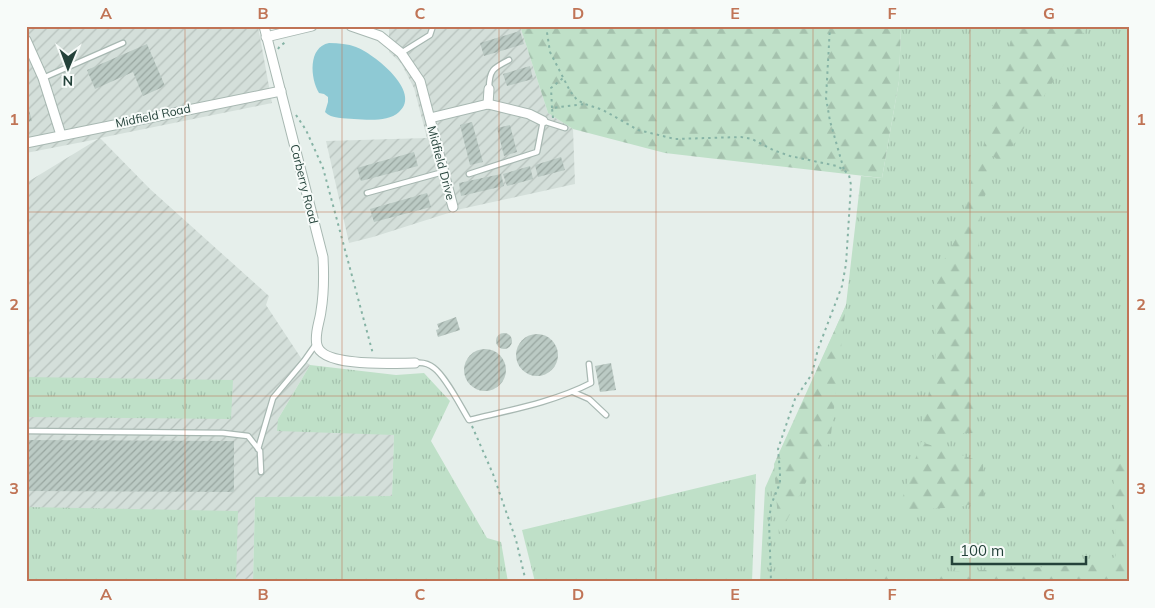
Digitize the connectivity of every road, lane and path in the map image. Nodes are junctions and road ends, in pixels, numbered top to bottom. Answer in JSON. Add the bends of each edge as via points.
{"nodes":[{"id":1,"x":264,"y":26,"type":"edge"},
{"id":2,"x":312,"y":26,"type":"edge"},
{"id":3,"x":351,"y":26,"type":"edge"},
{"id":4,"x":433,"y":26,"type":"edge"},
{"id":5,"x":546,"y":26,"type":"edge"},
{"id":6,"x":830,"y":26,"type":"edge"},
{"id":7,"x":286,"y":34,"type":"junction"},
{"id":8,"x":266,"y":37,"type":"junction"},
{"id":9,"x":26,"y":40,"type":"edge"},
{"id":10,"x":123,"y":43,"type":"dead end"},
{"id":11,"x":277,"y":52,"type":"dead end"},
{"id":12,"x":402,"y":53,"type":"junction"},
{"id":13,"x":509,"y":60,"type":"dead end"},
{"id":14,"x":43,"y":78,"type":"junction"},
{"id":15,"x":563,"y":78,"type":"junction"},
{"id":16,"x":489,"y":89,"type":"joint"},
{"id":17,"x":280,"y":91,"type":"junction"},
{"id":18,"x":488,"y":104,"type":"junction"},
{"id":19,"x":585,"y":104,"type":"junction"},
{"id":20,"x":552,"y":108,"type":"junction"},
{"id":21,"x":295,"y":114,"type":"dead end"},
{"id":22,"x":430,"y":118,"type":"junction"},
{"id":23,"x":543,"y":121,"type":"junction"},
{"id":24,"x":554,"y":125,"type":"junction"},
{"id":25,"x":565,"y":128,"type":"dead end"},
{"id":26,"x":60,"y":135,"type":"junction"},
{"id":27,"x":26,"y":143,"type":"edge"},
{"id":28,"x":844,"y":170,"type":"junction"},
{"id":29,"x":443,"y":172,"type":"junction"},
{"id":30,"x":468,"y":174,"type":"dead end"},
{"id":31,"x":367,"y":193,"type":"dead end"},
{"id":32,"x":453,"y":207,"type":"dead end"},
{"id":33,"x":316,"y":344,"type":"junction"},
{"id":34,"x":415,"y":363,"type":"joint"},
{"id":35,"x":376,"y":364,"type":"junction"},
{"id":36,"x":589,"y":364,"type":"dead end"},
{"id":37,"x":573,"y":392,"type":"junction"},
{"id":38,"x":606,"y":415,"type":"dead end"},
{"id":39,"x":469,"y":420,"type":"junction"},
{"id":40,"x":26,"y":431,"type":"edge"},
{"id":41,"x":258,"y":449,"type":"junction"},
{"id":42,"x":260,"y":472,"type":"dead end"},
{"id":43,"x":526,"y":582,"type":"edge"},
{"id":44,"x":771,"y":582,"type":"edge"}],
"edges":[{"from":1,"to":8,"type":"street","name":"Carberry Road"},
{"from":2,"to":7,"type":"street"},
{"from":3,"to":12,"type":"street","name":"Midfield Drive","via":[[380,36]]},
{"from":4,"to":12,"type":"lane","via":[[430,35]]},
{"from":5,"to":15,"type":"path","via":[[550,52]]},
{"from":6,"to":28,"type":"path","via":[[826,98]]},
{"from":7,"to":8,"type":"street"},
{"from":7,"to":11,"type":"path","via":[[287,42]]},
{"from":8,"to":17,"type":"street","name":"Carberry Road"},
{"from":9,"to":14,"type":"street"},
{"from":10,"to":14,"type":"lane"},
{"from":12,"to":22,"type":"street","name":"Midfield Drive","via":[[420,82]]},
{"from":13,"to":16,"type":"lane","via":[[490,73]]},
{"from":14,"to":26,"type":"street"},
{"from":15,"to":19,"type":"path","via":[[570,92]]},
{"from":15,"to":20,"type":"path","via":[[551,88]]},
{"from":16,"to":18,"type":"street"},
{"from":17,"to":26,"type":"street","name":"Midfield Road"},
{"from":17,"to":33,"type":"street","name":"Carberry Road","via":[[323,256],[324,287]]},
{"from":18,"to":22,"type":"street","name":"Midfield Drive"},
{"from":18,"to":23,"type":"street","name":"Midfield Drive","via":[[529,114]]},
{"from":19,"to":20,"type":"path"},
{"from":19,"to":28,"type":"path","via":[[638,130],[675,140],[741,137],[790,156]]},
{"from":20,"to":24,"type":"path"},
{"from":21,"to":35,"type":"path","via":[[323,168]]},
{"from":22,"to":29,"type":"street","name":"Midfield Drive"},
{"from":23,"to":24,"type":"lane"},
{"from":23,"to":30,"type":"lane","via":[[537,152]]},
{"from":24,"to":25,"type":"lane"},
{"from":26,"to":27,"type":"street","name":"Midfield Road"},
{"from":28,"to":44,"type":"path","via":[[851,185],[846,264],[842,286],[812,374],[796,399],[778,449],[780,484],[771,505],[769,521]]},
{"from":29,"to":31,"type":"lane"},
{"from":29,"to":32,"type":"street","name":"Midfield Drive"},
{"from":33,"to":35,"type":"street","via":[[323,354],[335,359]]},
{"from":33,"to":41,"type":"lane","via":[[272,398]]},
{"from":34,"to":35,"type":"street"},
{"from":34,"to":39,"type":"lane","via":[[423,362],[434,368]]},
{"from":36,"to":37,"type":"lane","via":[[591,383]]},
{"from":37,"to":38,"type":"lane","via":[[589,399]]},
{"from":37,"to":39,"type":"lane"},
{"from":39,"to":43,"type":"path","via":[[493,474],[516,540]]},
{"from":40,"to":41,"type":"lane","via":[[223,433],[248,436]]},
{"from":41,"to":42,"type":"lane"}]}
